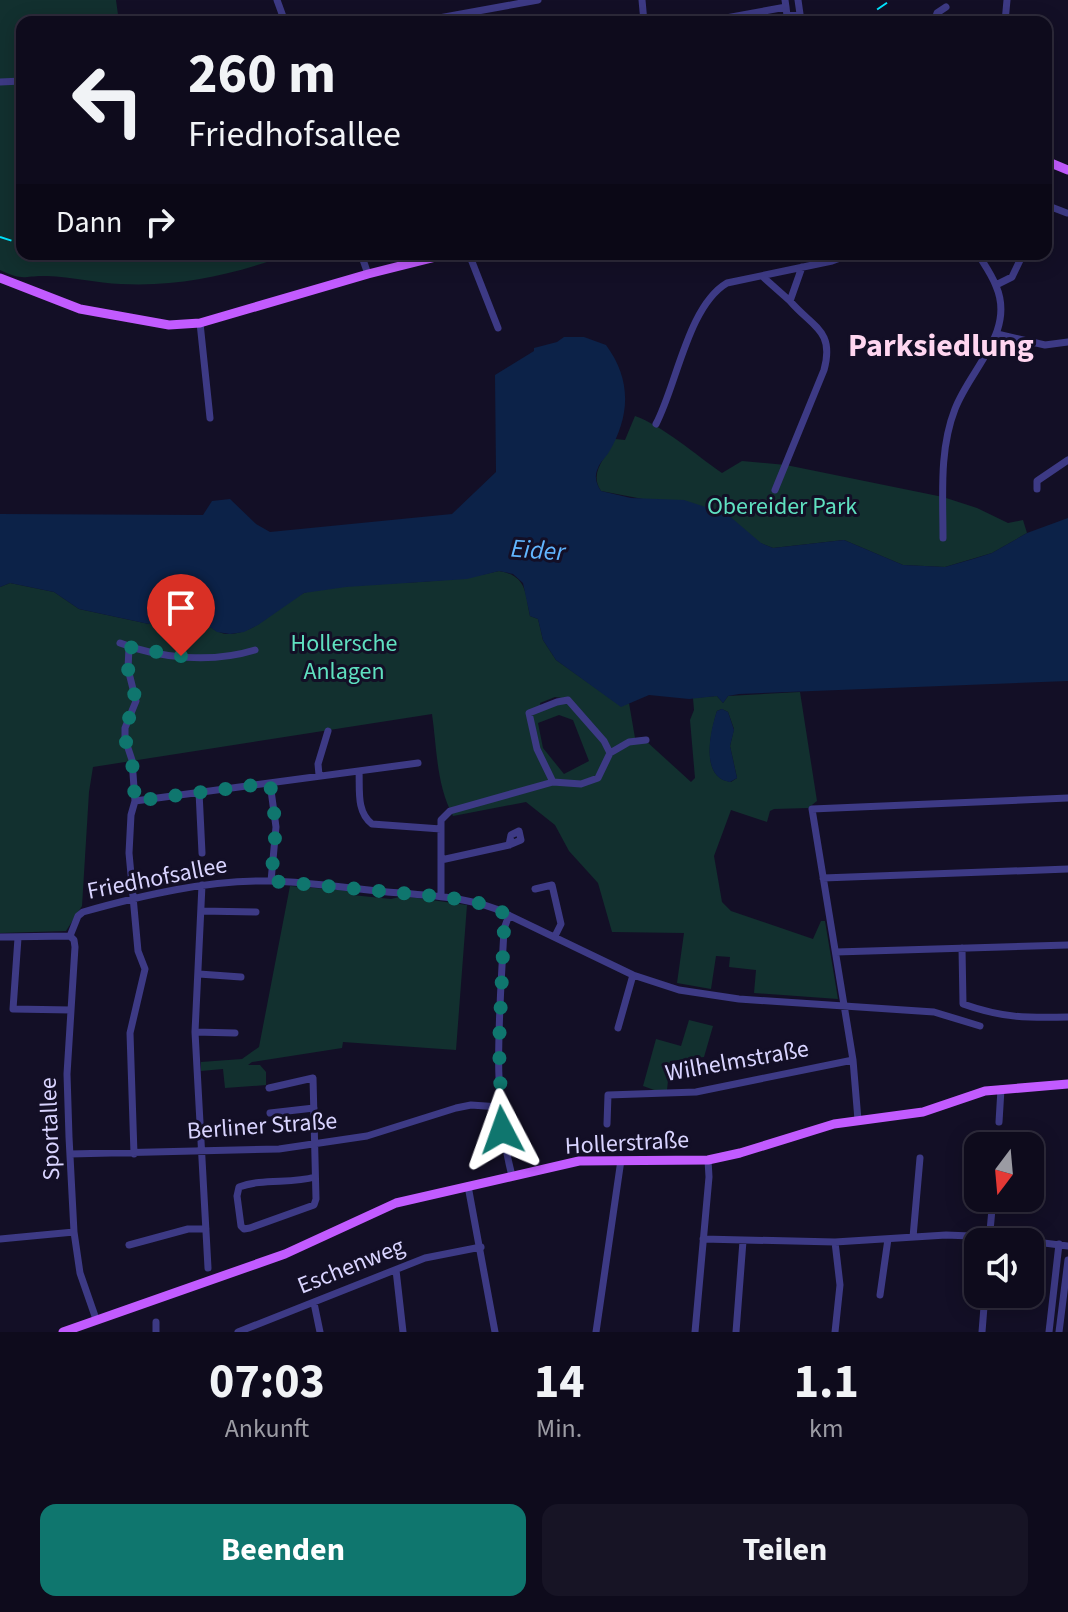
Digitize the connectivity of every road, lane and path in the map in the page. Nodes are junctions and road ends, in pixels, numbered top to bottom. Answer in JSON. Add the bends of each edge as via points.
{"nodes":[{"id":1,"x":538,"y":0,"type":"edge"},
{"id":2,"x":798,"y":0,"type":"edge"},
{"id":3,"x":785,"y":4,"type":"edge"},
{"id":4,"x":946,"y":7,"type":"dead end"},
{"id":5,"x":488,"y":9,"type":"junction"},
{"id":6,"x":450,"y":16,"type":"edge"},
{"id":7,"x":489,"y":16,"type":"edge"},
{"id":8,"x":731,"y":16,"type":"edge"},
{"id":9,"x":936,"y":16,"type":"edge"},
{"id":10,"x":363,"y":260,"type":"edge"},
{"id":11,"x":424,"y":260,"type":"edge"},
{"id":12,"x":471,"y":260,"type":"edge"},
{"id":13,"x":828,"y":260,"type":"edge"},
{"id":14,"x":981,"y":260,"type":"edge"},
{"id":15,"x":1020,"y":260,"type":"edge"},
{"id":16,"x":802,"y":267,"type":"junction"},
{"id":17,"x":368,"y":274,"type":"junction"},
{"id":18,"x":762,"y":276,"type":"junction"},
{"id":19,"x":0,"y":278,"type":"edge"},
{"id":20,"x":996,"y":285,"type":"junction"},
{"id":21,"x":790,"y":301,"type":"junction"},
{"id":22,"x":200,"y":323,"type":"junction"},
{"id":23,"x":498,"y":328,"type":"dead end"},
{"id":24,"x":997,"y":334,"type":"junction"},
{"id":25,"x":1068,"y":342,"type":"edge"},
{"id":26,"x":210,"y":418,"type":"dead end"},
{"id":27,"x":656,"y":424,"type":"dead end"},
{"id":28,"x":1068,"y":460,"type":"edge"},
{"id":29,"x":1037,"y":489,"type":"dead end"},
{"id":30,"x":775,"y":490,"type":"dead end"},
{"id":31,"x":943,"y":538,"type":"dead end"},
{"id":32,"x":120,"y":643,"type":"dead end"},
{"id":33,"x":129,"y":647,"type":"junction"},
{"id":34,"x":255,"y":650,"type":"dead end"},
{"id":35,"x":328,"y":731,"type":"dead end"},
{"id":36,"x":646,"y":740,"type":"dead end"},
{"id":37,"x":610,"y":753,"type":"junction"},
{"id":38,"x":418,"y":763,"type":"dead end"},
{"id":39,"x":359,"y":771,"type":"junction"},
{"id":40,"x":319,"y":775,"type":"junction"},
{"id":41,"x":553,"y":782,"type":"junction"},
{"id":42,"x":270,"y":783,"type":"junction"},
{"id":43,"x":199,"y":792,"type":"junction"},
{"id":44,"x":1068,"y":798,"type":"edge"},
{"id":45,"x":135,"y":801,"type":"junction"},
{"id":46,"x":441,"y":829,"type":"junction"},
{"id":47,"x":509,"y":845,"type":"dead end"},
{"id":48,"x":202,"y":853,"type":"dead end"},
{"id":49,"x":441,"y":860,"type":"junction"},
{"id":50,"x":1068,"y":869,"type":"edge"},
{"id":51,"x":823,"y":878,"type":"junction"},
{"id":52,"x":271,"y":881,"type":"junction"},
{"id":53,"x":202,"y":885,"type":"junction"},
{"id":54,"x":535,"y":889,"type":"dead end"},
{"id":55,"x":441,"y":896,"type":"junction"},
{"id":56,"x":133,"y":899,"type":"junction"},
{"id":57,"x":201,"y":911,"type":"junction"},
{"id":58,"x":256,"y":912,"type":"dead end"},
{"id":59,"x":509,"y":915,"type":"junction"},
{"id":60,"x":70,"y":936,"type":"junction"},
{"id":61,"x":555,"y":936,"type":"junction"},
{"id":62,"x":0,"y":937,"type":"edge"},
{"id":63,"x":18,"y":938,"type":"junction"},
{"id":64,"x":1068,"y":945,"type":"edge"},
{"id":65,"x":962,"y":948,"type":"junction"},
{"id":66,"x":836,"y":952,"type":"junction"},
{"id":67,"x":199,"y":974,"type":"junction"},
{"id":68,"x":633,"y":975,"type":"junction"},
{"id":69,"x":241,"y":977,"type":"dead end"},
{"id":70,"x":844,"y":1007,"type":"junction"},
{"id":71,"x":71,"y":1010,"type":"junction"},
{"id":72,"x":1068,"y":1017,"type":"edge"},
{"id":73,"x":980,"y":1026,"type":"dead end"},
{"id":74,"x":618,"y":1028,"type":"dead end"},
{"id":75,"x":195,"y":1032,"type":"junction"},
{"id":76,"x":235,"y":1033,"type":"dead end"},
{"id":77,"x":853,"y":1060,"type":"junction"},
{"id":78,"x":1068,"y":1084,"type":"edge"},
{"id":79,"x":269,"y":1088,"type":"dead end"},
{"id":80,"x":1001,"y":1089,"type":"junction"},
{"id":81,"x":500,"y":1107,"type":"junction"},
{"id":82,"x":314,"y":1108,"type":"junction"},
{"id":83,"x":270,"y":1113,"type":"dead end"},
{"id":84,"x":858,"y":1120,"type":"junction"},
{"id":85,"x":999,"y":1122,"type":"dead end"},
{"id":86,"x":607,"y":1124,"type":"dead end"},
{"id":87,"x":315,"y":1145,"type":"junction"},
{"id":88,"x":200,"y":1151,"type":"junction"},
{"id":89,"x":70,"y":1154,"type":"junction"},
{"id":90,"x":134,"y":1154,"type":"junction"},
{"id":91,"x":920,"y":1158,"type":"dead end"},
{"id":92,"x":621,"y":1160,"type":"junction"},
{"id":93,"x":708,"y":1160,"type":"junction"},
{"id":94,"x":512,"y":1176,"type":"junction"},
{"id":95,"x":315,"y":1177,"type":"junction"},
{"id":96,"x":468,"y":1186,"type":"junction"},
{"id":97,"x":206,"y":1229,"type":"junction"},
{"id":98,"x":74,"y":1232,"type":"junction"},
{"id":99,"x":913,"y":1237,"type":"junction"},
{"id":100,"x":964,"y":1238,"type":"edge"},
{"id":101,"x":0,"y":1239,"type":"edge"},
{"id":102,"x":703,"y":1239,"type":"junction"},
{"id":103,"x":888,"y":1239,"type":"junction"},
{"id":104,"x":743,"y":1241,"type":"junction"},
{"id":105,"x":835,"y":1242,"type":"junction"},
{"id":106,"x":1044,"y":1243,"type":"edge"},
{"id":107,"x":1059,"y":1244,"type":"junction"},
{"id":108,"x":129,"y":1245,"type":"dead end"},
{"id":109,"x":1068,"y":1246,"type":"edge"},
{"id":110,"x":481,"y":1247,"type":"junction"},
{"id":111,"x":1068,"y":1260,"type":"edge"},
{"id":112,"x":208,"y":1268,"type":"dead end"},
{"id":113,"x":396,"y":1270,"type":"junction"},
{"id":114,"x":880,"y":1295,"type":"dead end"},
{"id":115,"x":314,"y":1303,"type":"junction"},
{"id":116,"x":984,"y":1308,"type":"edge"},
{"id":117,"x":96,"y":1319,"type":"junction"},
{"id":118,"x":156,"y":1322,"type":"dead end"},
{"id":119,"x":63,"y":1332,"type":"edge"},
{"id":120,"x":156,"y":1332,"type":"edge"},
{"id":121,"x":238,"y":1332,"type":"edge"},
{"id":122,"x":320,"y":1332,"type":"edge"},
{"id":123,"x":403,"y":1332,"type":"edge"},
{"id":124,"x":495,"y":1332,"type":"edge"},
{"id":125,"x":596,"y":1332,"type":"edge"},
{"id":126,"x":695,"y":1332,"type":"edge"},
{"id":127,"x":736,"y":1332,"type":"edge"},
{"id":128,"x":835,"y":1332,"type":"edge"},
{"id":129,"x":982,"y":1332,"type":"edge"},
{"id":130,"x":1049,"y":1332,"type":"edge"},
{"id":131,"x":1059,"y":1332,"type":"edge"}],
"edges":[{"from":1,"to":5,"type":"street"},
{"from":2,"to":3,"type":"street","via":[[800,14],[787,16]]},
{"from":3,"to":8,"type":"street"},
{"from":4,"to":9,"type":"street"},
{"from":5,"to":6,"type":"street"},
{"from":5,"to":7,"type":"street"},
{"from":10,"to":17,"type":"street"},
{"from":11,"to":17,"type":"main road"},
{"from":12,"to":23,"type":"street"},
{"from":13,"to":16,"type":"street"},
{"from":14,"to":20,"type":"street"},
{"from":15,"to":20,"type":"street","via":[[1012,277]]},
{"from":16,"to":18,"type":"street"},
{"from":16,"to":21,"type":"street"},
{"from":17,"to":22,"type":"main road"},
{"from":18,"to":21,"type":"street"},
{"from":18,"to":27,"type":"street","via":[[727,283],[714,292],[689,337]]},
{"from":19,"to":22,"type":"main road","via":[[91,312],[169,325]]},
{"from":20,"to":24,"type":"street","via":[[1002,307]]},
{"from":21,"to":30,"type":"street","via":[[819,328],[828,354]]},
{"from":22,"to":26,"type":"street"},
{"from":24,"to":25,"type":"street","via":[[1045,345]]},
{"from":24,"to":31,"type":"street","via":[[950,425],[944,455]]},
{"from":28,"to":29,"type":"street","via":[[1037,481]]},
{"from":32,"to":33,"type":"street"},
{"from":33,"to":34,"type":"street","via":[[207,659]]},
{"from":33,"to":45,"type":"street","via":[[136,701],[125,739]]},
{"from":35,"to":40,"type":"street"},
{"from":36,"to":37,"type":"street"},
{"from":37,"to":41,"type":"street","via":[[598,778],[581,784]]},
{"from":37,"to":41,"type":"street","via":[[568,700],[529,713],[537,749]]},
{"from":38,"to":39,"type":"street"},
{"from":39,"to":40,"type":"street"},
{"from":39,"to":46,"type":"street","via":[[361,809],[372,824]]},
{"from":40,"to":42,"type":"street"},
{"from":41,"to":46,"type":"street","via":[[450,811],[441,820]]},
{"from":42,"to":43,"type":"street"},
{"from":42,"to":52,"type":"street","via":[[276,827]]},
{"from":43,"to":45,"type":"street"},
{"from":43,"to":48,"type":"street"},
{"from":44,"to":51,"type":"street","via":[[812,809]]},
{"from":45,"to":56,"type":"street","via":[[129,853]]},
{"from":46,"to":49,"type":"street"},
{"from":47,"to":49,"type":"street"},
{"from":49,"to":55,"type":"street"},
{"from":50,"to":51,"type":"street"},
{"from":51,"to":66,"type":"street"},
{"from":52,"to":53,"type":"street","name":"Friedhofsallee"},
{"from":52,"to":55,"type":"street","name":"Friedhofsallee"},
{"from":53,"to":56,"type":"street","name":"Friedhofsallee"},
{"from":53,"to":57,"type":"street"},
{"from":54,"to":61,"type":"street","via":[[552,885],[561,924]]},
{"from":55,"to":59,"type":"street","name":"Friedhofsallee"},
{"from":56,"to":60,"type":"street","name":"Friedhofsallee","via":[[83,912]]},
{"from":56,"to":90,"type":"street","via":[[145,969],[130,1033]]},
{"from":57,"to":58,"type":"street"},
{"from":57,"to":67,"type":"street"},
{"from":59,"to":61,"type":"street","name":"Friedhofsallee"},
{"from":59,"to":81,"type":"street","via":[[503,950]]},
{"from":60,"to":63,"type":"street"},
{"from":60,"to":71,"type":"street","name":"Sportallee","via":[[75,947]]},
{"from":61,"to":68,"type":"street","name":"Friedhofsallee"},
{"from":62,"to":63,"type":"street"},
{"from":63,"to":71,"type":"street","via":[[13,1009]]},
{"from":64,"to":65,"type":"street"},
{"from":65,"to":66,"type":"street"},
{"from":65,"to":72,"type":"street","via":[[963,1004],[1013,1018]]},
{"from":66,"to":70,"type":"street"},
{"from":67,"to":69,"type":"street"},
{"from":67,"to":75,"type":"street"},
{"from":68,"to":70,"type":"street","name":"Friedhofsallee","via":[[710,996]]},
{"from":68,"to":74,"type":"street"},
{"from":70,"to":73,"type":"street","name":"Friedhofsallee","via":[[934,1012]]},
{"from":70,"to":77,"type":"street"},
{"from":71,"to":89,"type":"street","name":"Sportallee"},
{"from":75,"to":76,"type":"street"},
{"from":75,"to":88,"type":"street"},
{"from":77,"to":84,"type":"street"},
{"from":77,"to":86,"type":"street","name":"Wilhelmstraße","via":[[696,1092],[608,1095]]},
{"from":78,"to":80,"type":"main road","name":"Hollerstraße"},
{"from":79,"to":82,"type":"street","via":[[313,1078]]},
{"from":80,"to":84,"type":"main road","name":"Hollerstraße","via":[[923,1112]]},
{"from":80,"to":85,"type":"street"},
{"from":81,"to":87,"type":"street","name":"Berliner Straße","via":[[456,1108],[367,1136]]},
{"from":81,"to":94,"type":"street"},
{"from":82,"to":83,"type":"street"},
{"from":82,"to":87,"type":"street"},
{"from":84,"to":93,"type":"main road","name":"Hollerstraße"},
{"from":87,"to":88,"type":"street","name":"Berliner Straße"},
{"from":87,"to":95,"type":"street"},
{"from":88,"to":90,"type":"street","name":"Berliner Straße"},
{"from":88,"to":97,"type":"street"},
{"from":89,"to":90,"type":"street","name":"Berliner Straße"},
{"from":89,"to":98,"type":"street","name":"Sportallee"},
{"from":91,"to":99,"type":"street"},
{"from":92,"to":93,"type":"main road","name":"Hollerstraße"},
{"from":92,"to":94,"type":"main road","name":"Hollerstraße","via":[[579,1161]]},
{"from":92,"to":125,"type":"street"},
{"from":93,"to":102,"type":"street"},
{"from":94,"to":96,"type":"main road","name":"Hollerstraße"},
{"from":95,"to":95,"type":"street","via":[[314,1205],[250,1228],[241,1226],[239,1187]]},
{"from":96,"to":110,"type":"street"},
{"from":96,"to":117,"type":"main road","name":"Hollerstraße","via":[[396,1203],[285,1254]]},
{"from":97,"to":108,"type":"street"},
{"from":97,"to":112,"type":"street"},
{"from":98,"to":101,"type":"street"},
{"from":98,"to":117,"type":"street","name":"Sportallee","via":[[82,1285]]},
{"from":99,"to":100,"type":"street"},
{"from":99,"to":103,"type":"street"},
{"from":102,"to":104,"type":"street"},
{"from":102,"to":126,"type":"street"},
{"from":103,"to":105,"type":"street"},
{"from":103,"to":114,"type":"street"},
{"from":104,"to":105,"type":"street"},
{"from":104,"to":127,"type":"street"},
{"from":105,"to":128,"type":"street","via":[[840,1285]]},
{"from":106,"to":107,"type":"street"},
{"from":107,"to":109,"type":"street"},
{"from":107,"to":130,"type":"street"},
{"from":110,"to":113,"type":"street","name":"Eschenweg","via":[[449,1251]]},
{"from":110,"to":124,"type":"street"},
{"from":111,"to":131,"type":"street"},
{"from":113,"to":115,"type":"street","name":"Eschenweg"},
{"from":113,"to":123,"type":"street"},
{"from":115,"to":121,"type":"street","name":"Eschenweg"},
{"from":115,"to":122,"type":"street"},
{"from":116,"to":129,"type":"street"},
{"from":117,"to":119,"type":"main road","name":"Hollerstraße"},
{"from":118,"to":120,"type":"street"}]}
